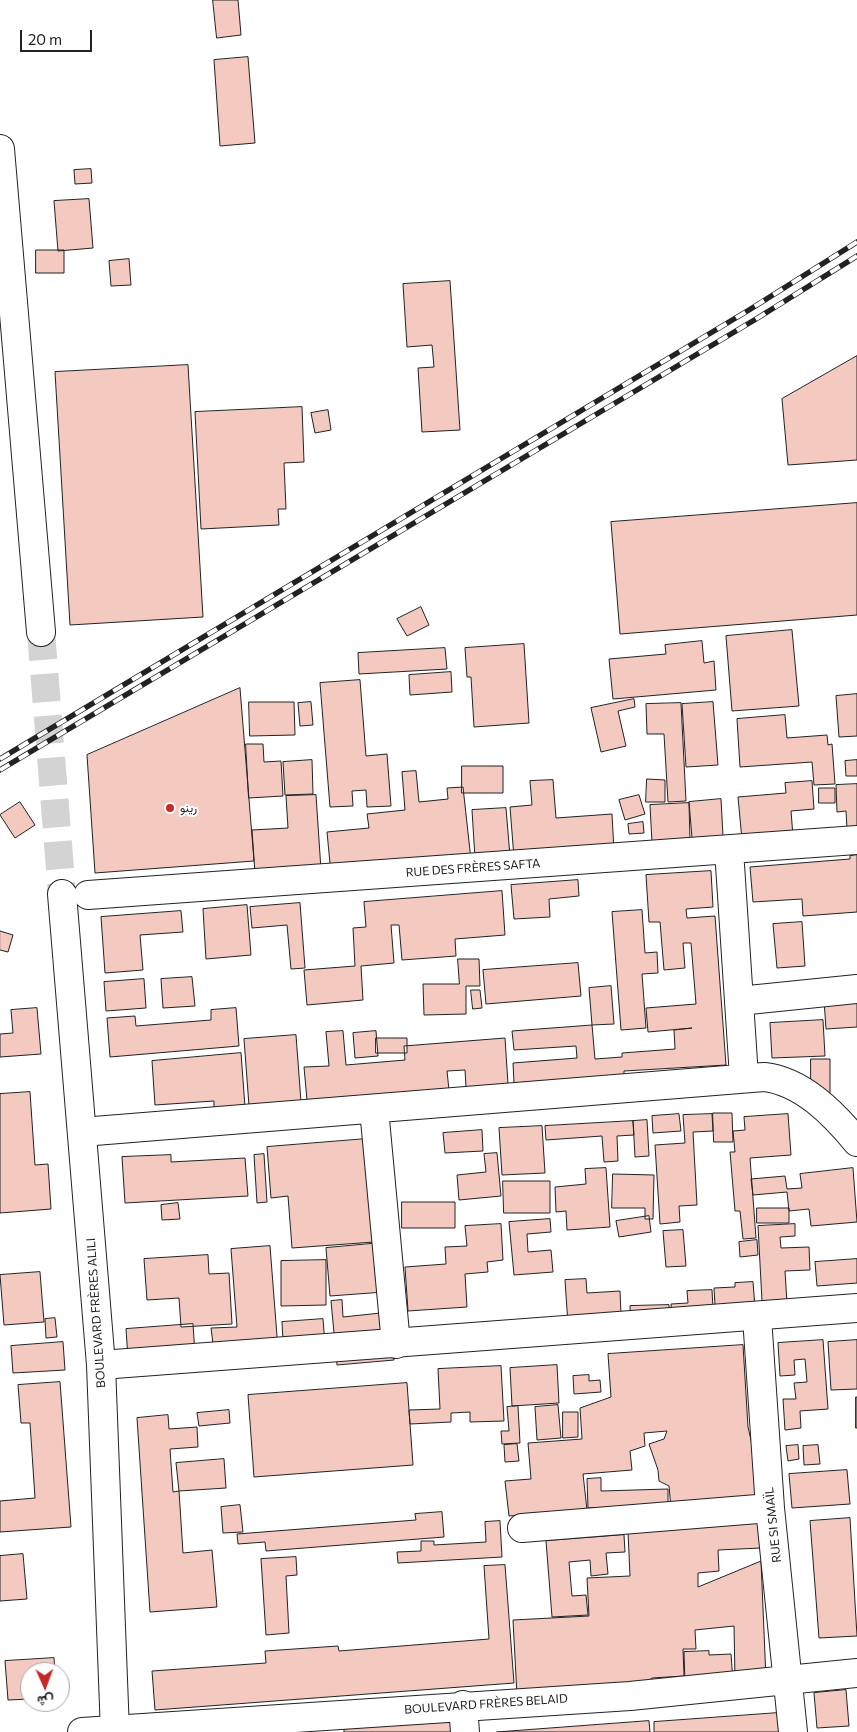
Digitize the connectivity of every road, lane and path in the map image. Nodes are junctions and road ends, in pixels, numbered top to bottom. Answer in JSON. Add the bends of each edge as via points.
{"nodes":[{"id":1,"x":0,"y":149,"type":"edge"},
{"id":2,"x":41,"y":632,"type":"tunnel mouth"},
{"id":3,"x":857,"y":840,"type":"edge"},
{"id":4,"x":729,"y":850,"type":"junction"},
{"id":5,"x":75,"y":895,"type":"joint"},
{"id":6,"x":857,"y":989,"type":"edge"},
{"id":7,"x":739,"y":1001,"type":"junction"},
{"id":8,"x":744,"y":1077,"type":"junction"},
{"id":9,"x":374,"y":1109,"type":"junction"},
{"id":10,"x":852,"y":1131,"type":"edge"},
{"id":11,"x":82,"y":1132,"type":"junction"},
{"id":12,"x":857,"y":1308,"type":"edge"},
{"id":13,"x":757,"y":1317,"type":"junction"},
{"id":14,"x":396,"y":1344,"type":"junction"},
{"id":15,"x":100,"y":1365,"type":"junction"},
{"id":16,"x":770,"y":1508,"type":"junction"},
{"id":17,"x":522,"y":1528,"type":"dead end"},
{"id":18,"x":857,"y":1673,"type":"edge"},
{"id":19,"x":789,"y":1680,"type":"junction"},
{"id":20,"x":463,"y":1705,"type":"junction"},
{"id":21,"x":115,"y":1731,"type":"edge"},
{"id":22,"x":82,"y":1732,"type":"edge"},
{"id":23,"x":465,"y":1732,"type":"edge"},
{"id":24,"x":793,"y":1732,"type":"edge"}],
"edges":[{"from":1,"to":2,"type":"street"},
{"from":3,"to":4,"type":"street","name":"RUE DES FRÈRES SAFTA"},
{"from":4,"to":5,"type":"street","name":"RUE DES FRÈRES SAFTA"},
{"from":4,"to":7,"type":"street"},
{"from":5,"to":11,"type":"street","name":"BOULEVARD FRÈRES ALILI"},
{"from":6,"to":7,"type":"street"},
{"from":7,"to":8,"type":"street"},
{"from":8,"to":9,"type":"street"},
{"from":8,"to":10,"type":"street","via":[[777,1078],[792,1084]]},
{"from":9,"to":11,"type":"street"},
{"from":9,"to":14,"type":"street"},
{"from":11,"to":15,"type":"street","name":"BOULEVARD FRÈRES ALILI"},
{"from":12,"to":13,"type":"street"},
{"from":13,"to":14,"type":"street"},
{"from":13,"to":16,"type":"street","name":"RUE SI SMAÏL"},
{"from":14,"to":15,"type":"street"},
{"from":15,"to":21,"type":"street","name":"BOULEVARD FRÈRES ALILI"},
{"from":16,"to":17,"type":"street"},
{"from":16,"to":19,"type":"street","name":"RUE SI SMAÏL"},
{"from":18,"to":19,"type":"street","name":"BOULEVARD FRÈRES BELAID"},
{"from":19,"to":20,"type":"street","name":"BOULEVARD FRÈRES BELAID","via":[[630,1696]]},
{"from":19,"to":24,"type":"street","name":"RUE SI SMAÏL"},
{"from":20,"to":21,"type":"street","name":"BOULEVARD FRÈRES BELAID"},
{"from":20,"to":23,"type":"street"},
{"from":21,"to":22,"type":"street","name":"BOULEVARD FRÈRES BELAID"}]}
